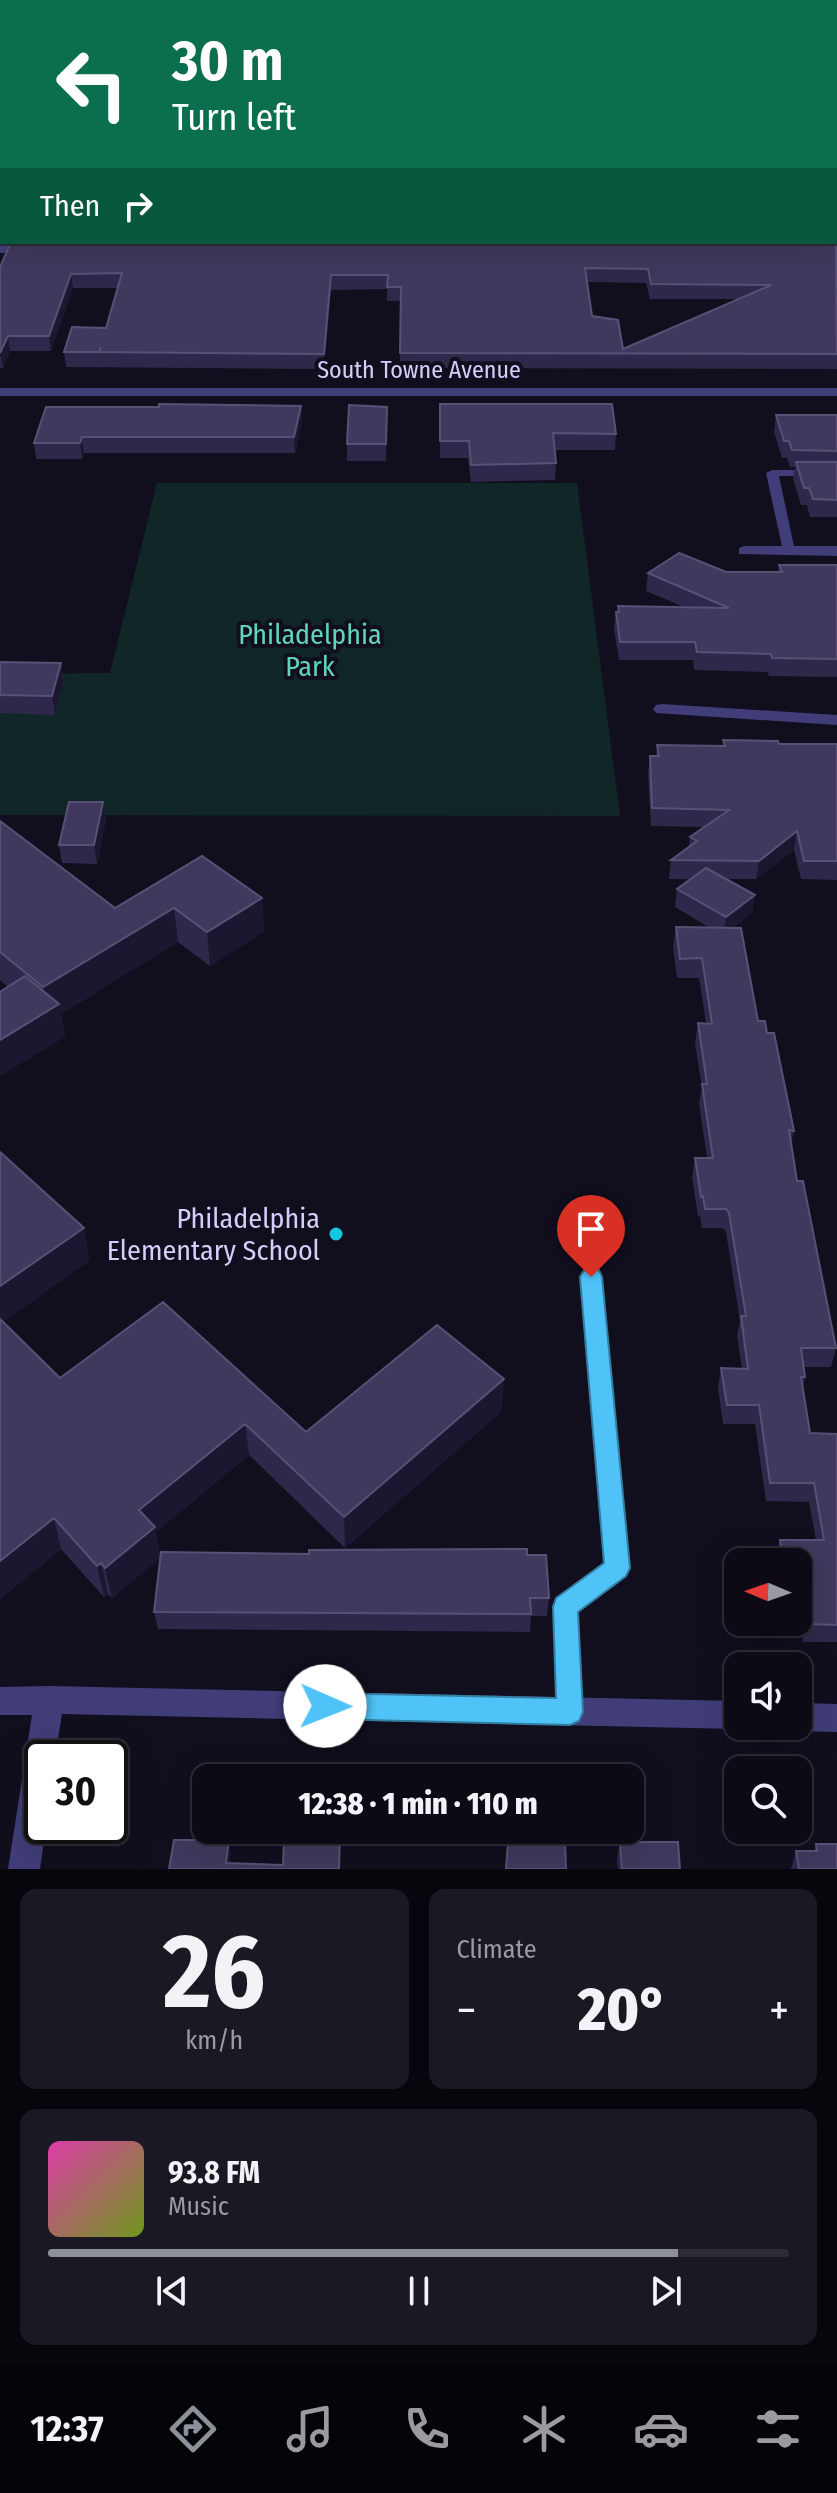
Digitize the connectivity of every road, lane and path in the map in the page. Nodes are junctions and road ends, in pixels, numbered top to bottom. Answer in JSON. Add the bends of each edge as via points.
{"nodes":[{"id":1,"x":0,"y":249,"type":"edge"},
{"id":2,"x":47,"y":249,"type":"edge"},
{"id":3,"x":0,"y":392,"type":"edge"},
{"id":4,"x":837,"y":392,"type":"edge"},
{"id":5,"x":837,"y":473,"type":"edge"},
{"id":6,"x":744,"y":551,"type":"dead end"},
{"id":7,"x":789,"y":551,"type":"junction"},
{"id":8,"x":837,"y":551,"type":"edge"},
{"id":9,"x":662,"y":709,"type":"dead end"},
{"id":10,"x":837,"y":720,"type":"edge"},
{"id":11,"x":591,"y":1277,"type":"dead end"},
{"id":12,"x":49,"y":1700,"type":"junction"},
{"id":13,"x":0,"y":1701,"type":"edge"},
{"id":14,"x":570,"y":1712,"type":"junction"},
{"id":15,"x":724,"y":1715,"type":"edge"},
{"id":16,"x":812,"y":1717,"type":"edge"},
{"id":17,"x":837,"y":1718,"type":"edge"},
{"id":18,"x":24,"y":1869,"type":"edge"}],
"edges":[{"from":1,"to":2,"type":"street"},
{"from":3,"to":4,"type":"street","name":"South Towne Avenue"},
{"from":5,"to":7,"type":"lane","via":[[772,473]]},
{"from":6,"to":7,"type":"street"},
{"from":7,"to":8,"type":"street"},
{"from":9,"to":10,"type":"street"},
{"from":11,"to":14,"type":"lane","via":[[617,1568],[565,1607]]},
{"from":12,"to":13,"type":"street"},
{"from":12,"to":14,"type":"street"},
{"from":12,"to":18,"type":"street"},
{"from":14,"to":15,"type":"street"},
{"from":16,"to":17,"type":"street"}]}
